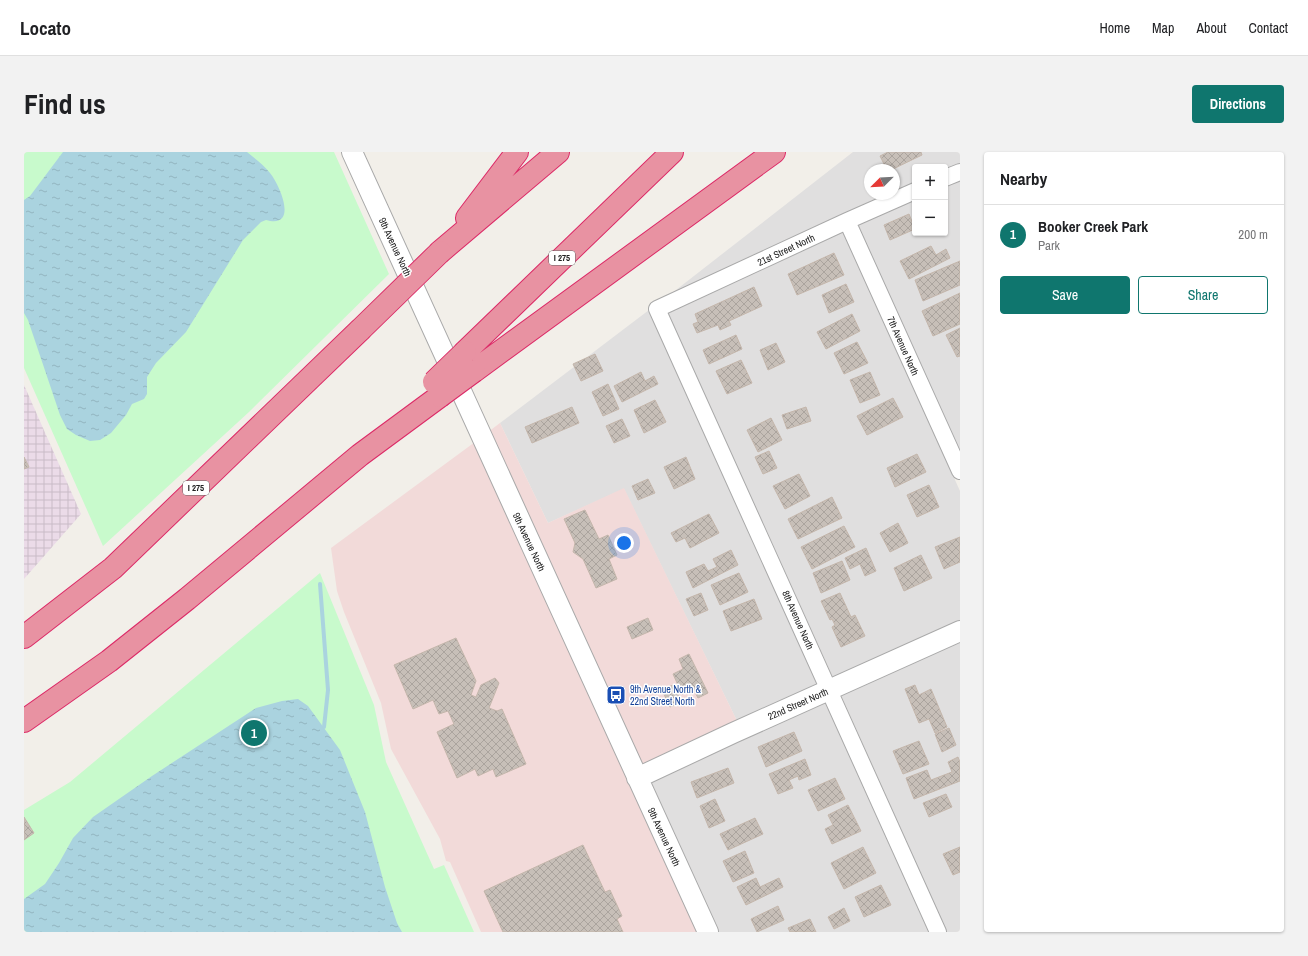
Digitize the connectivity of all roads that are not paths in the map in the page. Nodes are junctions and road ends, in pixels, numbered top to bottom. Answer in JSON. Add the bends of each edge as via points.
{"nodes":[{"id":1,"x":352,"y":152,"type":"edge"},
{"id":2,"x":517,"y":152,"type":"edge"},
{"id":3,"x":558,"y":152,"type":"edge"},
{"id":4,"x":677,"y":152,"type":"edge"},
{"id":5,"x":774,"y":152,"type":"edge"},
{"id":6,"x":666,"y":158,"type":"edge"},
{"id":7,"x":960,"y":172,"type":"edge"},
{"id":8,"x":948,"y":177,"type":"edge"},
{"id":9,"x":912,"y":192,"type":"edge"},
{"id":10,"x":847,"y":221,"type":"junction"},
{"id":11,"x":440,"y":252,"type":"junction"},
{"id":12,"x":657,"y":309,"type":"joint"},
{"id":13,"x":470,"y":362,"type":"junction"},
{"id":14,"x":960,"y":472,"type":"edge"},
{"id":15,"x":960,"y":631,"type":"edge"},
{"id":16,"x":24,"y":637,"type":"edge"},
{"id":17,"x":829,"y":690,"type":"junction"},
{"id":18,"x":24,"y":721,"type":"edge"},
{"id":19,"x":637,"y":778,"type":"junction"},
{"id":20,"x":708,"y":932,"type":"edge"},
{"id":21,"x":938,"y":932,"type":"edge"}],
"edges":[{"from":1,"to":19,"type":"street","name":"9th Avenue North"},
{"from":2,"to":11,"type":"highway"},
{"from":3,"to":11,"type":"highway","number":"I 275"},
{"from":4,"to":6,"type":"highway","number":"I 275"},
{"from":5,"to":13,"type":"highway"},
{"from":6,"to":13,"type":"highway","number":"I 275"},
{"from":7,"to":8,"type":"street"},
{"from":9,"to":10,"type":"street","name":"21st Street North"},
{"from":10,"to":12,"type":"street","name":"21st Street North"},
{"from":10,"to":14,"type":"street","name":"7th Avenue North"},
{"from":11,"to":16,"type":"highway","number":"I 275","bridge":true,"via":[[113,568]]},
{"from":12,"to":17,"type":"street","name":"8th Avenue North"},
{"from":13,"to":18,"type":"highway","number":"I 275","bridge":true,"via":[[187,600],[109,661]]},
{"from":15,"to":17,"type":"street","name":"22nd Street North"},
{"from":17,"to":19,"type":"street","name":"22nd Street North"},
{"from":17,"to":21,"type":"street","name":"8th Avenue North"},
{"from":19,"to":20,"type":"street","name":"9th Avenue North"}]}
